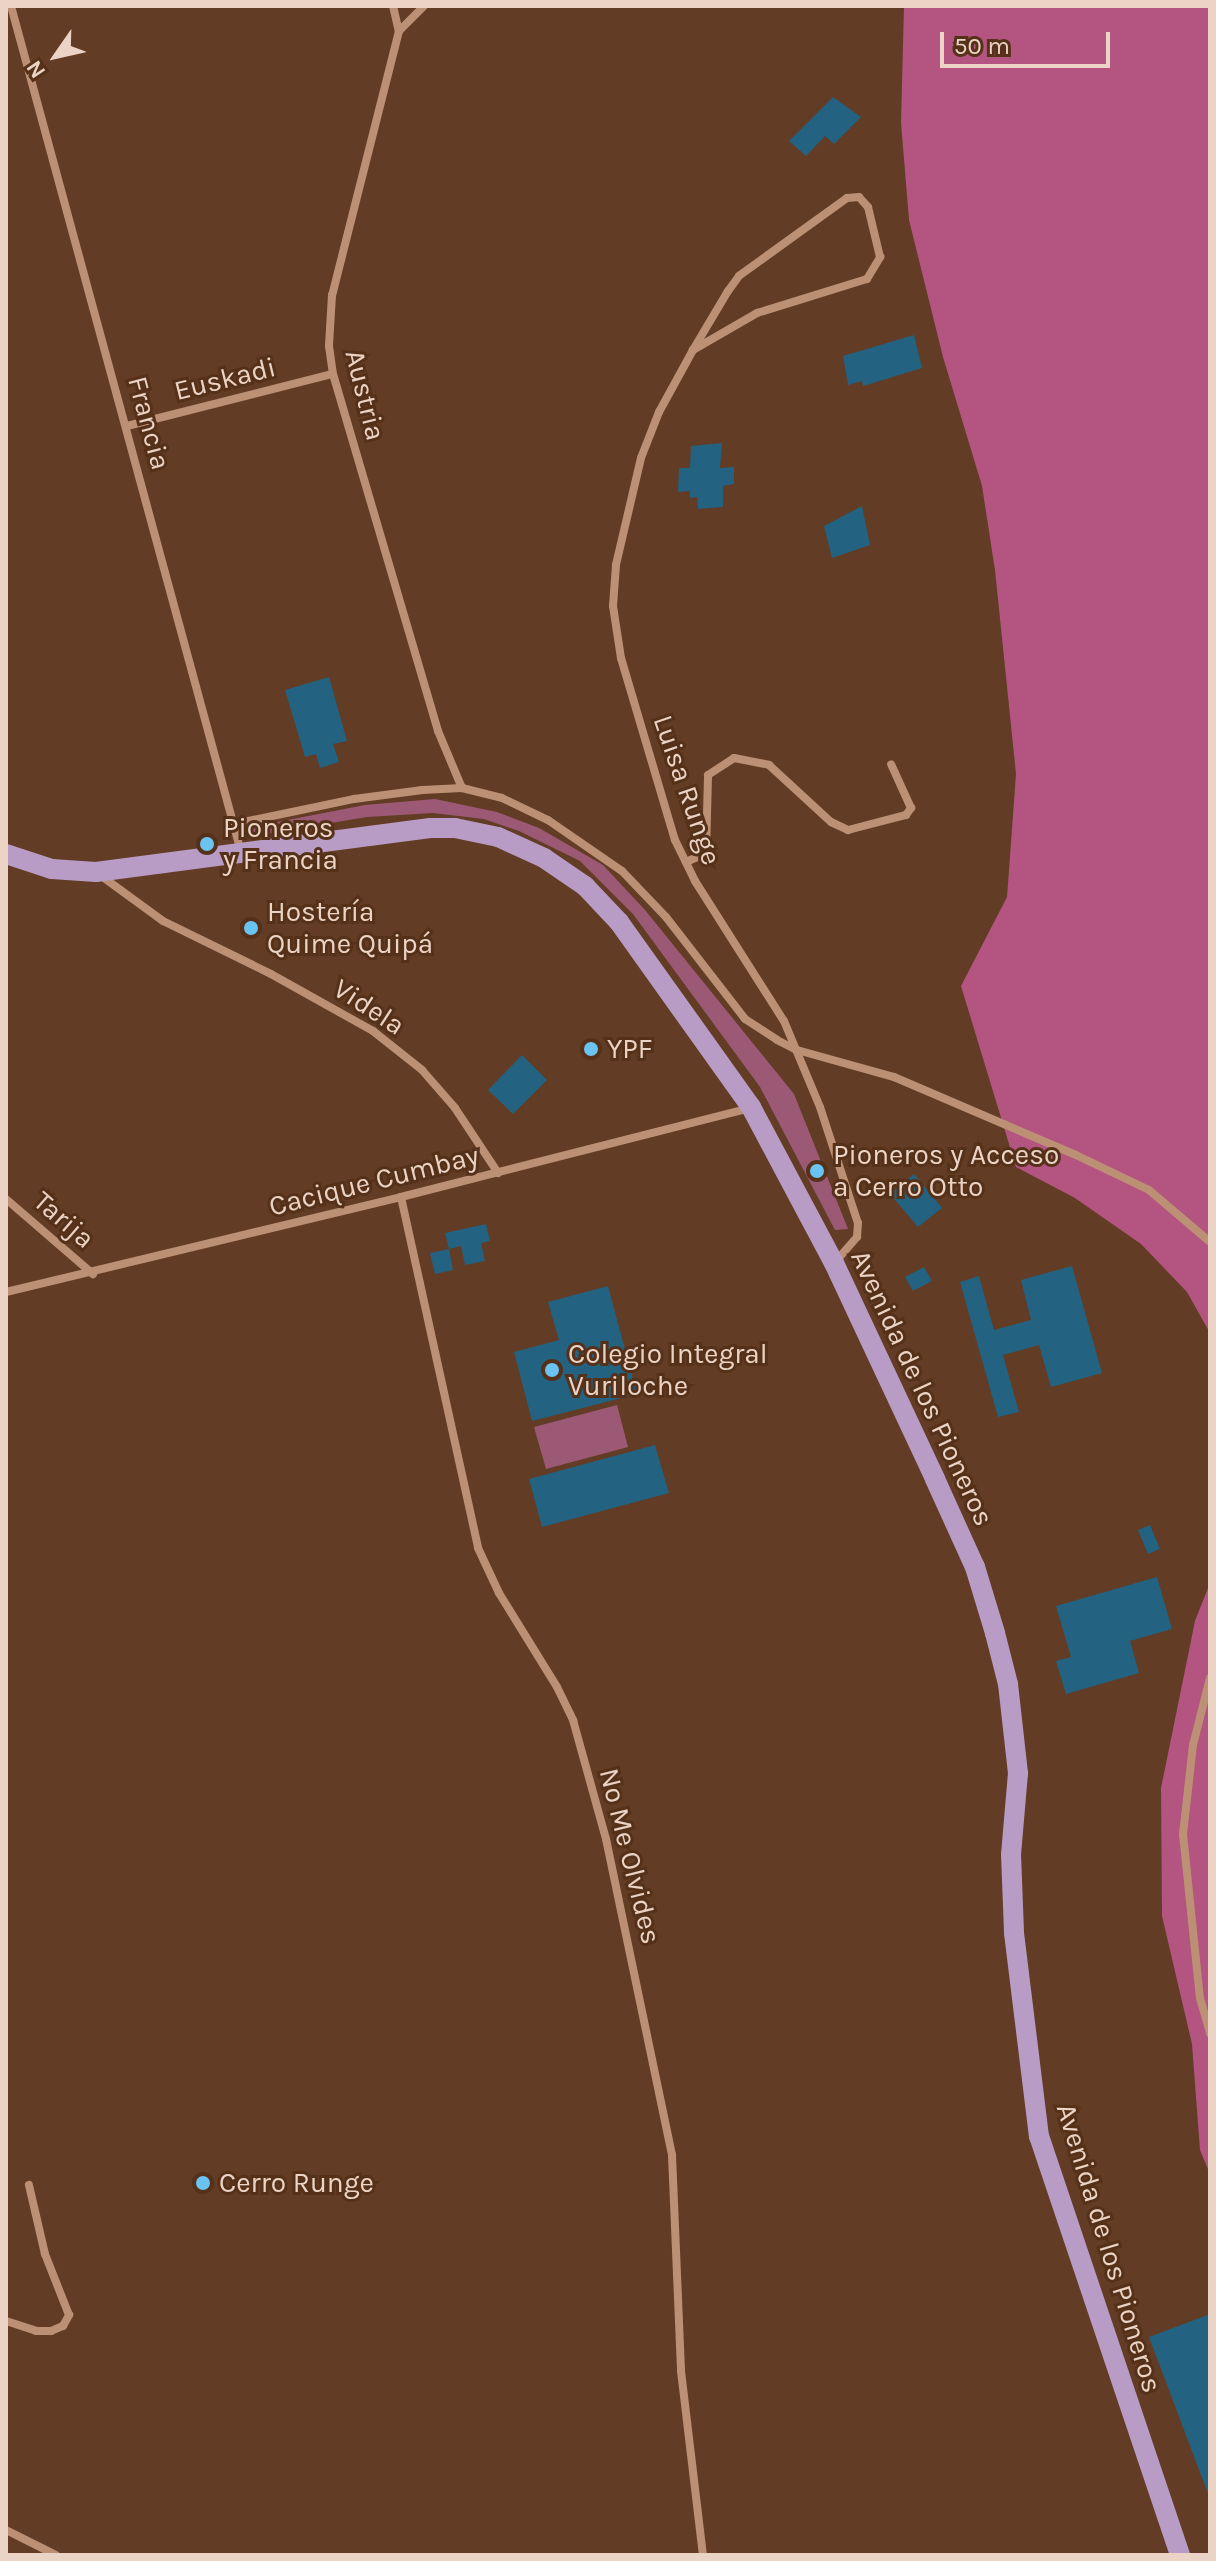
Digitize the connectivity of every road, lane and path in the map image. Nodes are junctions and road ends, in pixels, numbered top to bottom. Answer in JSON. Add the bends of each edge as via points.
{"nodes":[{"id":1,"x":11,"y":6,"type":"edge"},
{"id":2,"x":393,"y":6,"type":"edge"},
{"id":3,"x":424,"y":6,"type":"edge"},
{"id":4,"x":399,"y":31,"type":"junction"},
{"id":5,"x":693,"y":350,"type":"junction"},
{"id":6,"x":333,"y":374,"type":"junction"},
{"id":7,"x":127,"y":426,"type":"junction"},
{"id":8,"x":891,"y":764,"type":"dead end"},
{"id":9,"x":462,"y":788,"type":"junction"},
{"id":10,"x":234,"y":824,"type":"junction"},
{"id":11,"x":242,"y":853,"type":"junction"},
{"id":12,"x":6,"y":854,"type":"edge"},
{"id":13,"x":686,"y":862,"type":"junction"},
{"id":14,"x":96,"y":872,"type":"junction"},
{"id":15,"x":797,"y":1050,"type":"junction"},
{"id":16,"x":751,"y":1107,"type":"junction"},
{"id":17,"x":498,"y":1173,"type":"junction"},
{"id":18,"x":401,"y":1197,"type":"junction"},
{"id":19,"x":6,"y":1199,"type":"edge"},
{"id":20,"x":1210,"y":1242,"type":"edge"},
{"id":21,"x":834,"y":1263,"type":"junction"},
{"id":22,"x":93,"y":1274,"type":"junction"},
{"id":23,"x":6,"y":1292,"type":"edge"},
{"id":24,"x":1210,"y":1678,"type":"edge"},
{"id":25,"x":1210,"y":2034,"type":"edge"},
{"id":26,"x":29,"y":2185,"type":"dead end"},
{"id":27,"x":6,"y":2321,"type":"edge"},
{"id":28,"x":6,"y":2530,"type":"edge"},
{"id":29,"x":56,"y":2555,"type":"edge"},
{"id":30,"x":703,"y":2555,"type":"edge"},
{"id":31,"x":1180,"y":2555,"type":"edge"}],
"edges":[{"from":1,"to":7,"type":"street","name":"Francia"},
{"from":2,"to":4,"type":"street","name":"Austria"},
{"from":3,"to":4,"type":"street"},
{"from":4,"to":6,"type":"street","name":"Austria","via":[[332,295],[328,327]]},
{"from":5,"to":5,"type":"street","name":"Luisa Runge","via":[[757,313],[867,279],[880,257],[868,207],[859,197],[847,198],[739,276]]},
{"from":5,"to":13,"type":"street","name":"Luisa Runge","via":[[641,458],[616,565],[613,606],[621,658]]},
{"from":6,"to":7,"type":"street","name":"Euskadi"},
{"from":6,"to":9,"type":"street","name":"Austria","via":[[438,731]]},
{"from":7,"to":10,"type":"street","name":"Francia"},
{"from":8,"to":13,"type":"street","via":[[911,808],[906,815],[848,830],[831,822],[769,765],[734,758],[708,775],[706,853]]},
{"from":9,"to":10,"type":"street","via":[[354,799]]},
{"from":9,"to":15,"type":"street","via":[[502,798],[593,848],[666,917],[745,1019]]},
{"from":10,"to":11,"type":"street","name":"Francia"},
{"from":11,"to":14,"type":"main road","name":"Avenida de los Pioneros"},
{"from":11,"to":16,"type":"main road","name":"Avenida de los Pioneros","via":[[455,828],[498,837],[544,858],[585,886],[619,922]]},
{"from":12,"to":14,"type":"main road","name":"Avenida de los Pioneros","via":[[52,869]]},
{"from":13,"to":15,"type":"street","name":"Luisa Runge"},
{"from":14,"to":17,"type":"street","name":"Videla","via":[[163,921],[373,1031],[430,1079]]},
{"from":15,"to":20,"type":"street","via":[[894,1077],[1076,1155],[1149,1190]]},
{"from":15,"to":21,"type":"street","name":"Luisa Runge","via":[[858,1223],[857,1237]]},
{"from":16,"to":17,"type":"street","name":"Cacique Cumbay"},
{"from":16,"to":21,"type":"main road","name":"Avenida de los Pioneros"},
{"from":17,"to":18,"type":"street","name":"Cacique Cumbay"},
{"from":18,"to":22,"type":"street","name":"Cacique Cumbay"},
{"from":18,"to":30,"type":"street","name":"No Me Olvides","via":[[478,1548],[573,1720],[609,1854],[672,2155],[681,2371]]},
{"from":19,"to":22,"type":"street","name":"Tarija"},
{"from":21,"to":31,"type":"main road","name":"Avenida de los Pioneros","via":[[975,1567],[995,1633],[1008,1684],[1018,1773],[1011,1854],[1014,1933],[1039,2136]]},
{"from":22,"to":23,"type":"street","name":"Cacique Cumbay"},
{"from":24,"to":25,"type":"street","via":[[1193,1745],[1183,1834],[1200,1998]]},
{"from":26,"to":27,"type":"street","via":[[45,2254],[69,2315],[63,2326],[51,2331]]},
{"from":28,"to":29,"type":"street"}]}
